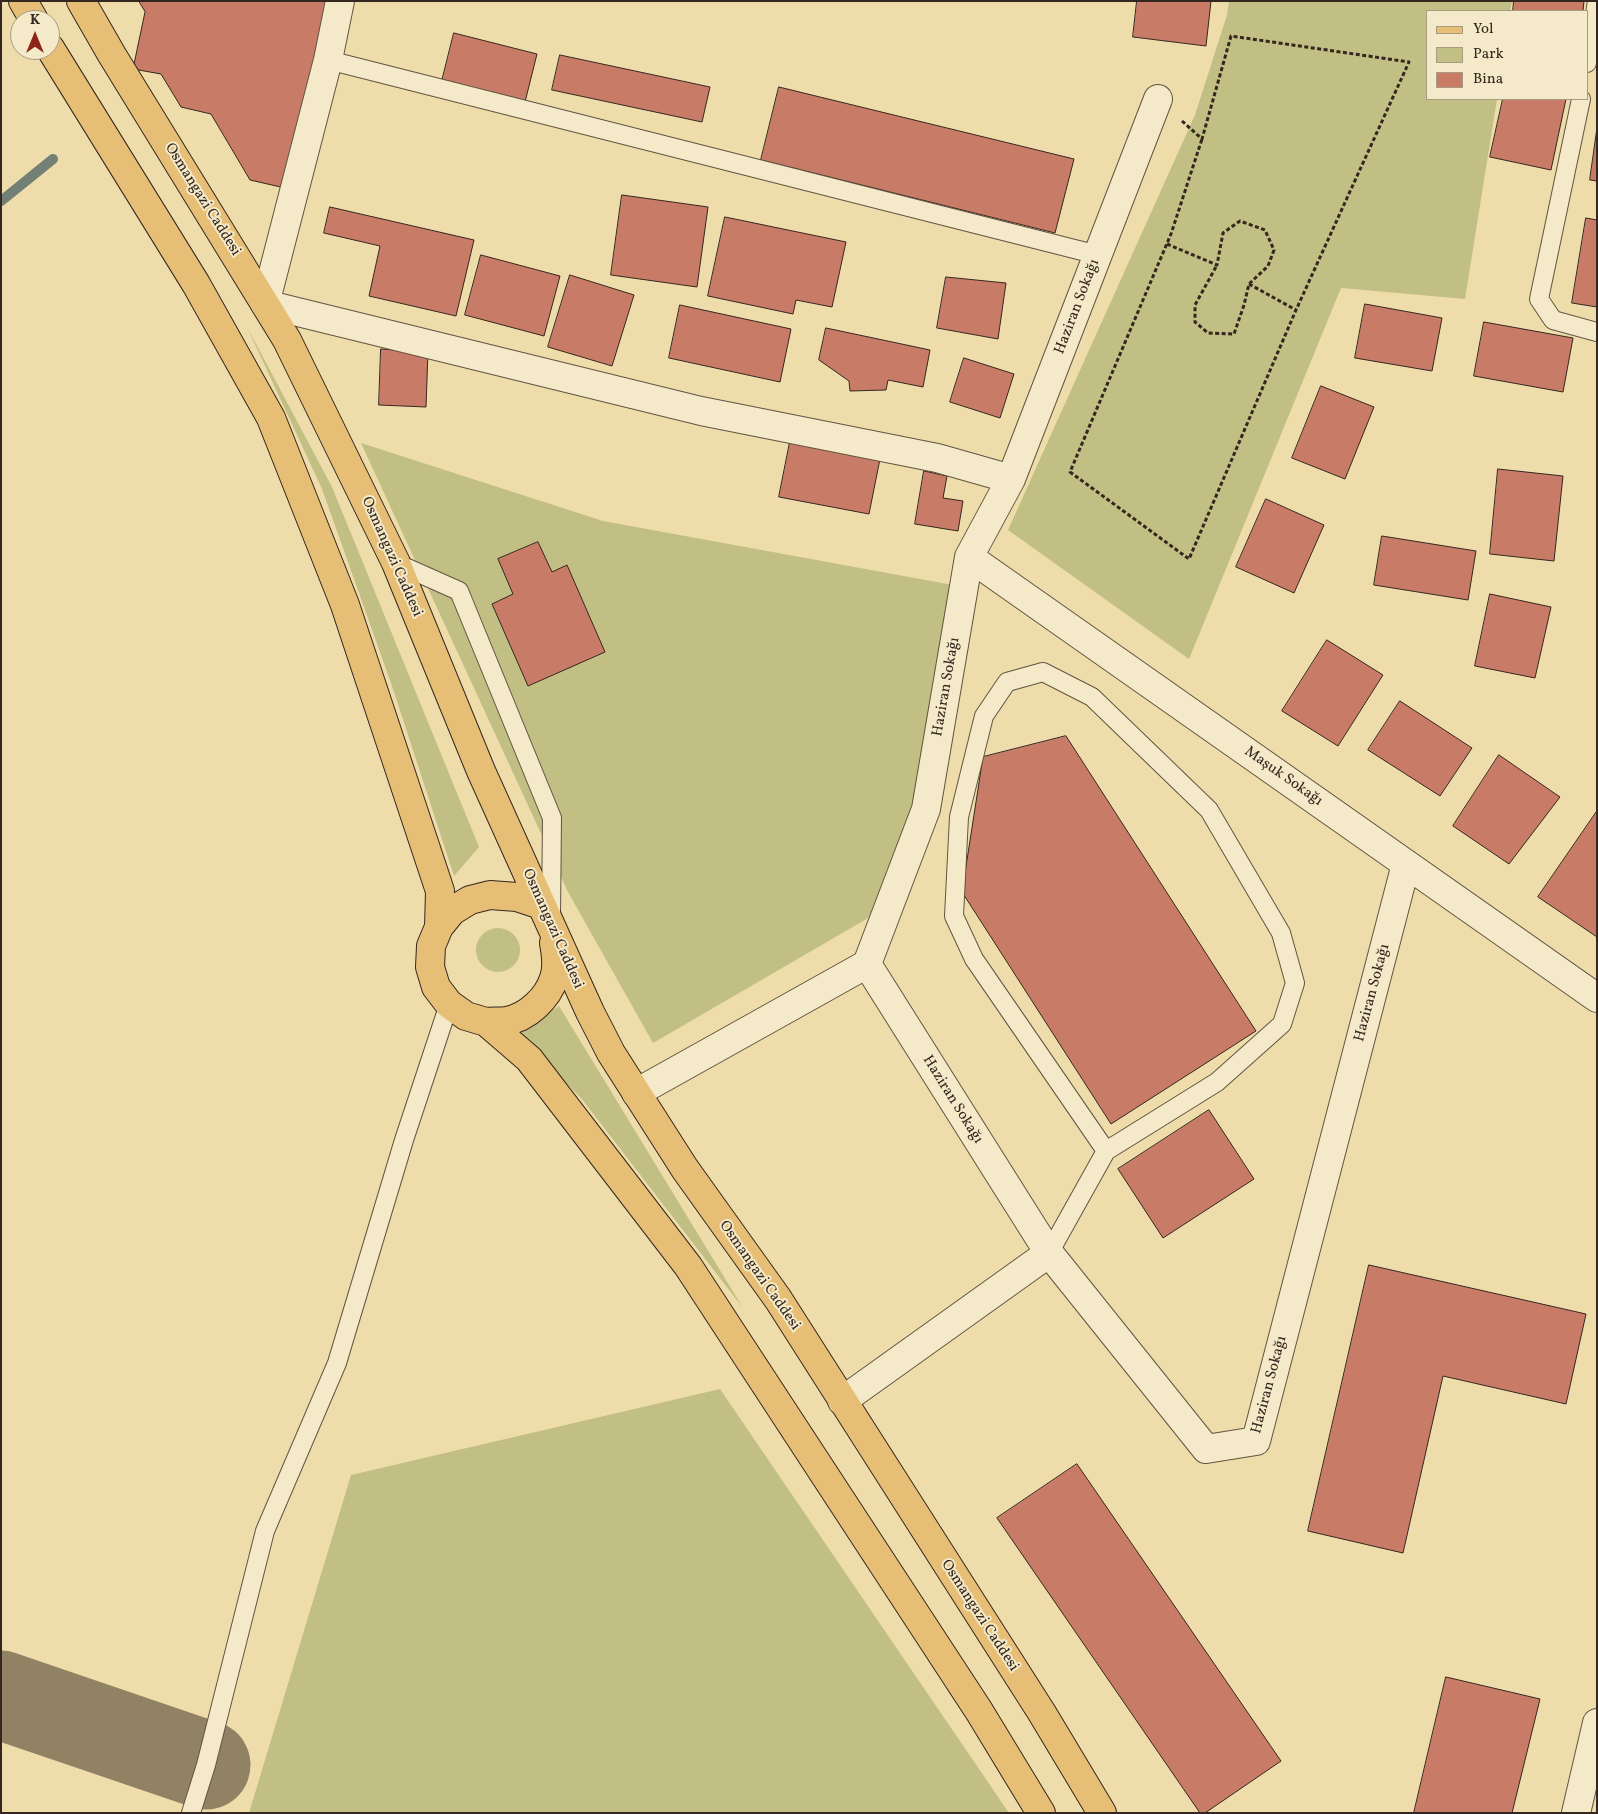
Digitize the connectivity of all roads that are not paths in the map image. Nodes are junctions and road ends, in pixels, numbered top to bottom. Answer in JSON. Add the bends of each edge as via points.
{"nodes":[{"id":1,"x":81,"y":1,"type":"edge"},
{"id":2,"x":340,"y":1,"type":"edge"},
{"id":3,"x":1596,"y":1,"type":"edge"},
{"id":4,"x":1588,"y":56,"type":"edge"},
{"id":5,"x":57,"y":60,"type":"edge"},
{"id":6,"x":328,"y":60,"type":"junction"},
{"id":7,"x":1158,"y":99,"type":"road end"},
{"id":8,"x":1580,"y":100,"type":"edge"},
{"id":9,"x":1098,"y":255,"type":"junction"},
{"id":10,"x":265,"y":304,"type":"junction"},
{"id":11,"x":1597,"y":332,"type":"edge"},
{"id":12,"x":1011,"y":479,"type":"junction"},
{"id":13,"x":969,"y":557,"type":"junction"},
{"id":14,"x":396,"y":563,"type":"junction"},
{"id":15,"x":1406,"y":864,"type":"junction"},
{"id":16,"x":546,"y":916,"type":"junction"},
{"id":17,"x":439,"y":927,"type":"junction"},
{"id":18,"x":867,"y":964,"type":"junction"},
{"id":19,"x":1597,"y":998,"type":"edge"},
{"id":20,"x":449,"y":1004,"type":"junction"},
{"id":21,"x":486,"y":1022,"type":"junction"},
{"id":22,"x":636,"y":1093,"type":"junction"},
{"id":23,"x":1106,"y":1151,"type":"junction"},
{"id":24,"x":1049,"y":1253,"type":"junction"},
{"id":25,"x":842,"y":1401,"type":"junction"},
{"id":26,"x":1597,"y":1723,"type":"edge"},
{"id":27,"x":190,"y":1813,"type":"edge"},
{"id":28,"x":1041,"y":1813,"type":"edge"},
{"id":29,"x":1102,"y":1813,"type":"edge"},
{"id":30,"x":1576,"y":1813,"type":"edge"}],
"edges":[{"from":1,"to":10,"type":"main road","name":"Osmangazi Caddesi"},
{"from":2,"to":6,"type":"street"},
{"from":3,"to":4,"type":"lane"},
{"from":5,"to":17,"type":"main road","via":[[196,284],[271,418],[345,605],[440,890]]},
{"from":6,"to":9,"type":"lane"},
{"from":6,"to":10,"type":"street"},
{"from":7,"to":9,"type":"street","name":"Haziran Sokağı"},
{"from":8,"to":11,"type":"lane","via":[[1539,299],[1553,320]]},
{"from":9,"to":12,"type":"street","name":"Haziran Sokağı"},
{"from":10,"to":12,"type":"street","via":[[701,410],[937,458]]},
{"from":10,"to":14,"type":"main road","name":"Osmangazi Caddesi","via":[[288,340]]},
{"from":12,"to":13,"type":"street","name":"Haziran Sokağı"},
{"from":13,"to":15,"type":"street","name":"Maşuk Sokağı"},
{"from":13,"to":18,"type":"street","name":"Haziran Sokağı","via":[[926,809]]},
{"from":14,"to":16,"type":"main road","name":"Osmangazi Caddesi","via":[[481,772]]},
{"from":14,"to":16,"type":"lane","via":[[459,591],[552,818]]},
{"from":15,"to":19,"type":"street","name":"Maşuk Sokağı"},
{"from":15,"to":24,"type":"street","name":"Haziran Sokağı","via":[[1256,1441],[1206,1449]]},
{"from":16,"to":17,"type":"main road","via":[[517,897],[490,896],[470,900],[452,911]]},
{"from":16,"to":21,"type":"main road","via":[[557,959],[554,978],[542,1000],[526,1013],[507,1021]]},
{"from":16,"to":22,"type":"main road","name":"Osmangazi Caddesi","via":[[611,1053]]},
{"from":17,"to":20,"type":"main road","via":[[431,946],[430,967],[436,987]]},
{"from":18,"to":22,"type":"street"},
{"from":18,"to":24,"type":"street","name":"Haziran Sokağı"},
{"from":20,"to":21,"type":"main road","via":[[466,1016]]},
{"from":20,"to":27,"type":"lane","via":[[337,1363],[264,1531],[206,1765]]},
{"from":21,"to":28,"type":"main road","via":[[529,1059],[688,1266],[979,1711]]},
{"from":22,"to":25,"type":"main road","name":"Osmangazi Caddesi","via":[[684,1169],[778,1299]]},
{"from":23,"to":23,"type":"lane","via":[[1216,1082],[1282,1024],[1295,982],[1281,933],[1209,810],[1092,697],[1043,672],[1007,682],[984,716],[959,817],[954,916],[974,959]]},
{"from":23,"to":24,"type":"lane"},
{"from":24,"to":25,"type":"street"},
{"from":25,"to":29,"type":"main road","name":"Osmangazi Caddesi","via":[[1042,1713]]},
{"from":26,"to":30,"type":"street"}]}
